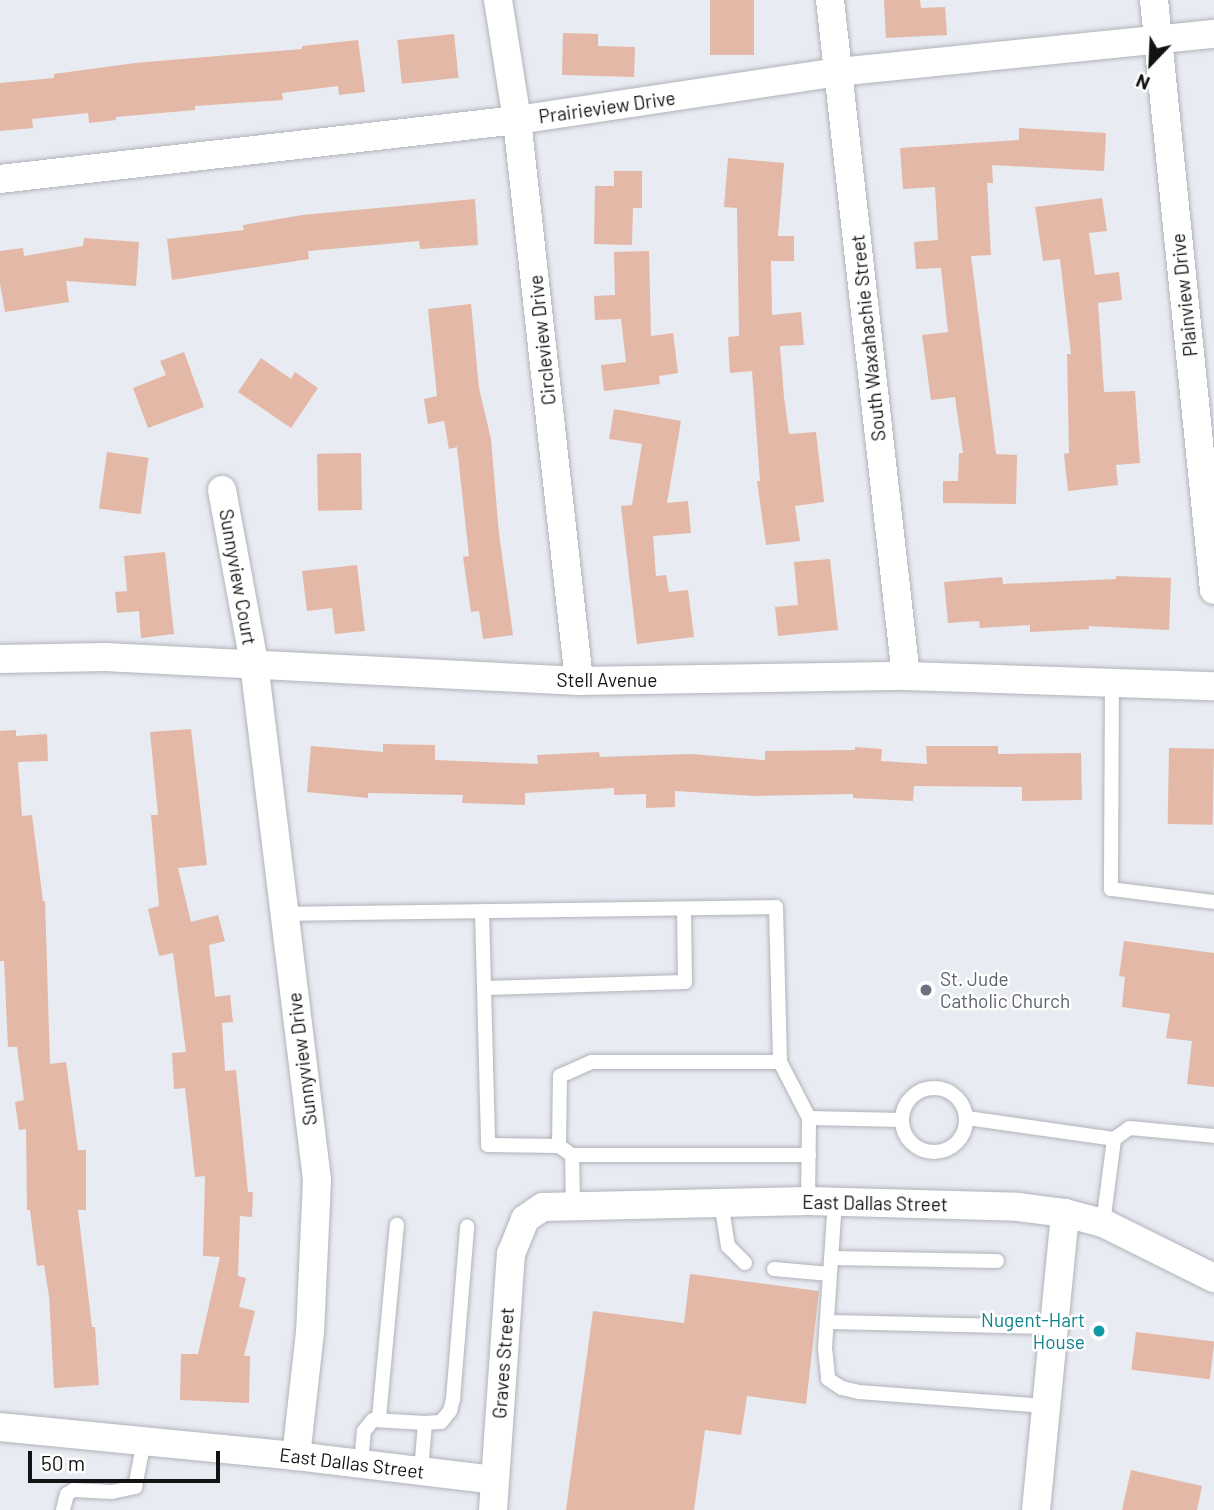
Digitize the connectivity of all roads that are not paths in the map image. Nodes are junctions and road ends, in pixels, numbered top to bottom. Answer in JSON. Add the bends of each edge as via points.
{"nodes":[{"id":1,"x":498,"y":0,"type":"edge"},
{"id":2,"x":830,"y":0,"type":"edge"},
{"id":3,"x":1154,"y":0,"type":"edge"},
{"id":4,"x":1214,"y":34,"type":"edge"},
{"id":5,"x":1157,"y":38,"type":"junction"},
{"id":6,"x":838,"y":72,"type":"junction"},
{"id":7,"x":517,"y":120,"type":"junction"},
{"id":8,"x":0,"y":179,"type":"edge"},
{"id":9,"x":222,"y":490,"type":"dead end"},
{"id":10,"x":1214,"y":590,"type":"edge"},
{"id":11,"x":0,"y":659,"type":"edge"},
{"id":12,"x":254,"y":663,"type":"junction"},
{"id":13,"x":906,"y":676,"type":"junction"},
{"id":14,"x":579,"y":681,"type":"junction"},
{"id":15,"x":1112,"y":683,"type":"junction"},
{"id":16,"x":1214,"y":686,"type":"edge"},
{"id":17,"x":1214,"y":902,"type":"edge"},
{"id":18,"x":684,"y":909,"type":"junction"},
{"id":19,"x":482,"y":911,"type":"junction"},
{"id":20,"x":284,"y":914,"type":"junction"},
{"id":21,"x":485,"y":988,"type":"junction"},
{"id":22,"x":780,"y":1062,"type":"junction"},
{"id":23,"x":809,"y":1118,"type":"junction"},
{"id":24,"x":967,"y":1118,"type":"junction"},
{"id":25,"x":902,"y":1120,"type":"junction"},
{"id":26,"x":1214,"y":1136,"type":"edge"},
{"id":27,"x":1114,"y":1139,"type":"junction"},
{"id":28,"x":559,"y":1146,"type":"junction"},
{"id":29,"x":572,"y":1154,"type":"junction"},
{"id":30,"x":809,"y":1155,"type":"junction"},
{"id":31,"x":822,"y":1201,"type":"junction"},
{"id":32,"x":722,"y":1202,"type":"junction"},
{"id":33,"x":573,"y":1205,"type":"junction"},
{"id":34,"x":1065,"y":1213,"type":"junction"},
{"id":35,"x":525,"y":1219,"type":"joint"},
{"id":36,"x":1103,"y":1223,"type":"junction"},
{"id":37,"x":397,"y":1225,"type":"dead end"},
{"id":38,"x":467,"y":1227,"type":"dead end"},
{"id":39,"x":831,"y":1258,"type":"junction"},
{"id":40,"x":997,"y":1261,"type":"dead end"},
{"id":41,"x":745,"y":1263,"type":"dead end"},
{"id":42,"x":774,"y":1269,"type":"dead end"},
{"id":43,"x":830,"y":1274,"type":"junction"},
{"id":44,"x":1214,"y":1278,"type":"edge"},
{"id":45,"x":827,"y":1322,"type":"junction"},
{"id":46,"x":1052,"y":1327,"type":"junction"},
{"id":47,"x":1045,"y":1406,"type":"junction"},
{"id":48,"x":379,"y":1418,"type":"junction"},
{"id":49,"x":425,"y":1423,"type":"junction"},
{"id":50,"x":0,"y":1427,"type":"edge"},
{"id":51,"x":144,"y":1441,"type":"junction"},
{"id":52,"x":296,"y":1455,"type":"junction"},
{"id":53,"x":361,"y":1464,"type":"junction"},
{"id":54,"x":421,"y":1471,"type":"junction"},
{"id":55,"x":495,"y":1480,"type":"junction"},
{"id":56,"x":63,"y":1510,"type":"edge"},
{"id":57,"x":493,"y":1510,"type":"edge"},
{"id":58,"x":1036,"y":1510,"type":"edge"}],
"edges":[{"from":1,"to":7,"type":"street","name":"Circleview Drive"},
{"from":2,"to":6,"type":"street","name":"South Waxahachie Street"},
{"from":3,"to":5,"type":"street","name":"Plainview Drive"},
{"from":4,"to":5,"type":"street","name":"Prairieview Drive"},
{"from":5,"to":6,"type":"street","name":"Prairieview Drive"},
{"from":5,"to":10,"type":"street","name":"Plainview Drive"},
{"from":6,"to":7,"type":"street","name":"Prairieview Drive"},
{"from":6,"to":13,"type":"street","name":"South Waxahachie Street"},
{"from":7,"to":8,"type":"street","name":"Prairieview Drive"},
{"from":7,"to":14,"type":"street","name":"Circleview Drive"},
{"from":9,"to":12,"type":"street","name":"Sunnyview Court"},
{"from":11,"to":12,"type":"street","name":"Stell Avenue","via":[[105,657]]},
{"from":12,"to":14,"type":"street","name":"Stell Avenue"},
{"from":12,"to":20,"type":"street","name":"Sunnyview Drive"},
{"from":13,"to":14,"type":"street","name":"Stell Avenue"},
{"from":13,"to":15,"type":"street","name":"Stell Avenue"},
{"from":15,"to":16,"type":"street","name":"Stell Avenue"},
{"from":15,"to":17,"type":"lane","via":[[1111,889]]},
{"from":18,"to":19,"type":"lane"},
{"from":18,"to":21,"type":"lane","via":[[685,982]]},
{"from":18,"to":22,"type":"lane","via":[[776,907]]},
{"from":19,"to":20,"type":"lane"},
{"from":19,"to":21,"type":"lane"},
{"from":20,"to":52,"type":"street","name":"Sunnyview Drive","via":[[317,1180],[310,1332]]},
{"from":21,"to":28,"type":"lane","via":[[488,1145]]},
{"from":22,"to":23,"type":"lane"},
{"from":22,"to":28,"type":"lane","via":[[591,1062],[560,1076]]},
{"from":23,"to":25,"type":"lane"},
{"from":23,"to":30,"type":"lane"},
{"from":24,"to":25,"type":"lane","via":[[958,1098],[939,1087],[917,1092],[903,1110]]},
{"from":24,"to":25,"type":"lane","via":[[962,1138],[936,1152],[916,1147]]},
{"from":24,"to":27,"type":"lane"},
{"from":26,"to":27,"type":"lane","via":[[1130,1128]]},
{"from":27,"to":36,"type":"lane"},
{"from":28,"to":29,"type":"lane"},
{"from":29,"to":30,"type":"lane"},
{"from":29,"to":33,"type":"lane"},
{"from":30,"to":31,"type":"lane"},
{"from":31,"to":32,"type":"street","name":"East Dallas Street"},
{"from":31,"to":34,"type":"street","name":"East Dallas Street","via":[[1018,1207]]},
{"from":31,"to":39,"type":"lane"},
{"from":32,"to":33,"type":"street","name":"East Dallas Street"},
{"from":32,"to":41,"type":"lane","via":[[728,1245]]},
{"from":33,"to":35,"type":"street","name":"East Dallas Street","via":[[543,1207]]},
{"from":34,"to":36,"type":"street","name":"East Dallas Street"},
{"from":34,"to":46,"type":"street"},
{"from":35,"to":55,"type":"street","name":"Graves Street","via":[[511,1254]]},
{"from":36,"to":44,"type":"street","name":"East Dallas Street"},
{"from":37,"to":48,"type":"lane"},
{"from":38,"to":49,"type":"lane","via":[[453,1399],[441,1422]]},
{"from":39,"to":40,"type":"lane"},
{"from":39,"to":43,"type":"lane"},
{"from":42,"to":43,"type":"lane"},
{"from":43,"to":45,"type":"lane"},
{"from":45,"to":46,"type":"lane"},
{"from":45,"to":47,"type":"lane","via":[[828,1379],[842,1388]]},
{"from":46,"to":47,"type":"street"},
{"from":47,"to":58,"type":"street"},
{"from":48,"to":49,"type":"lane"},
{"from":48,"to":53,"type":"lane","via":[[364,1431]]},
{"from":49,"to":54,"type":"lane"},
{"from":50,"to":51,"type":"street","name":"East Dallas Street"},
{"from":51,"to":52,"type":"street","name":"East Dallas Street"},
{"from":51,"to":56,"type":"lane","via":[[135,1487],[112,1492],[74,1490],[67,1494]]},
{"from":52,"to":53,"type":"street","name":"East Dallas Street"},
{"from":53,"to":54,"type":"street","name":"East Dallas Street"},
{"from":54,"to":55,"type":"street","name":"East Dallas Street"},
{"from":55,"to":57,"type":"street","name":"Graves Street"}]}
